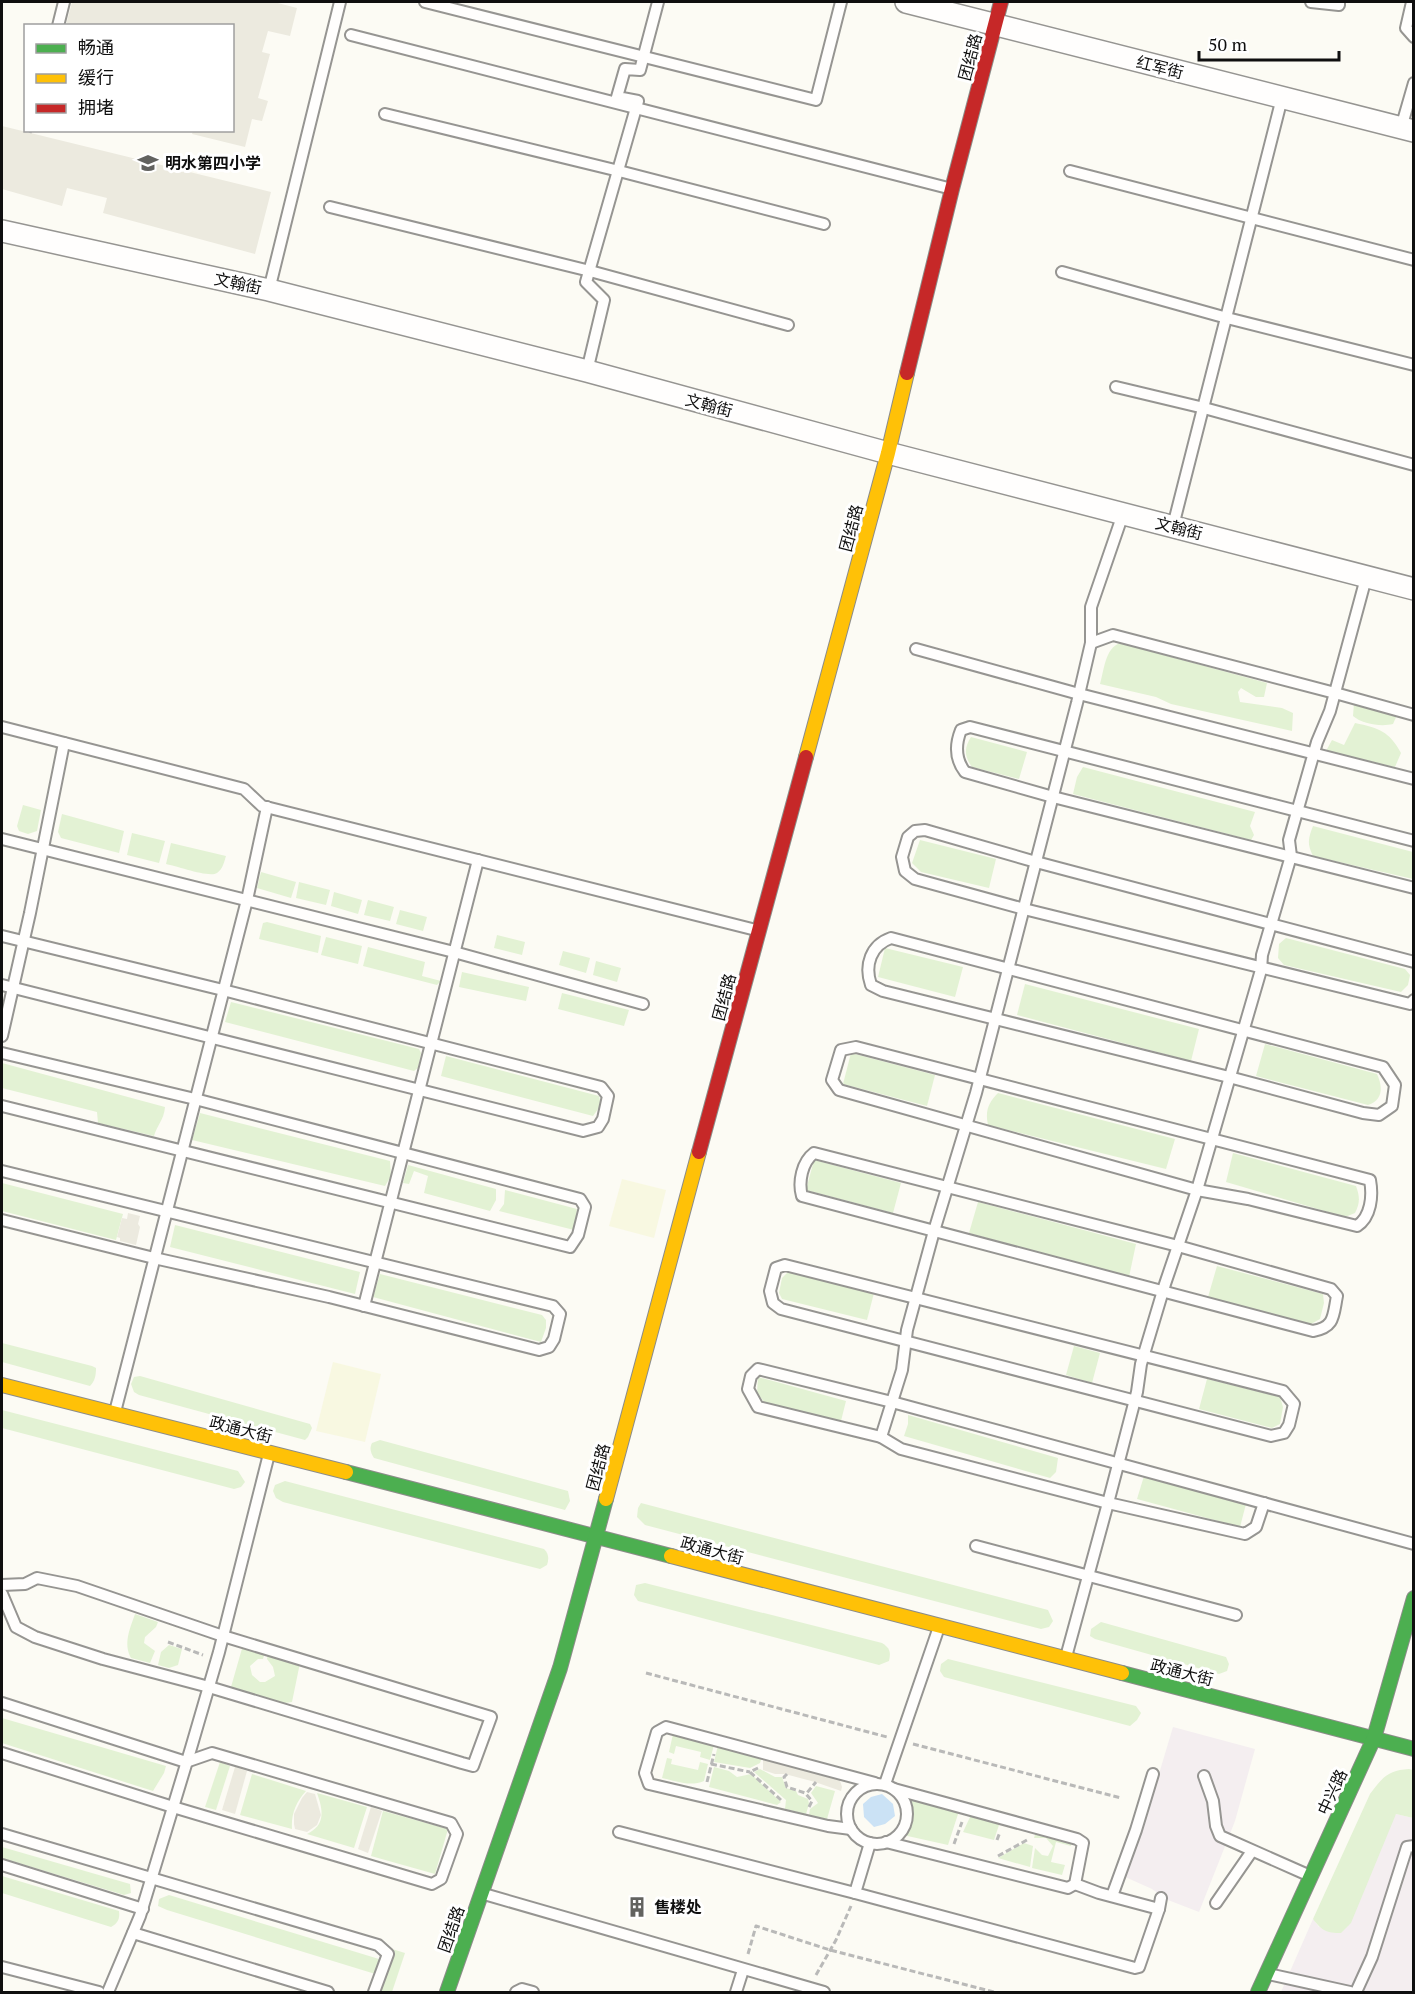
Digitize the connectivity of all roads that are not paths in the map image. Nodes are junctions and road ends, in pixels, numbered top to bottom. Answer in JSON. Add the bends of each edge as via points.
{"nodes":[{"id":1,"x":64,"y":2,"type":"edge"},
{"id":2,"x":340,"y":2,"type":"edge"},
{"id":3,"x":425,"y":2,"type":"edge"},
{"id":4,"x":658,"y":2,"type":"edge"},
{"id":5,"x":841,"y":2,"type":"edge"},
{"id":6,"x":906,"y":2,"type":"edge"},
{"id":7,"x":1001,"y":2,"type":"edge"},
{"id":8,"x":1311,"y":2,"type":"edge"},
{"id":9,"x":1340,"y":2,"type":"edge"},
{"id":10,"x":1412,"y":2,"type":"edge"},
{"id":11,"x":58,"y":24,"type":"edge"},
{"id":12,"x":995,"y":25,"type":"junction"},
{"id":13,"x":351,"y":35,"type":"dead end"},
{"id":14,"x":1413,"y":37,"type":"edge"},
{"id":15,"x":644,"y":57,"type":"junction"},
{"id":16,"x":1413,"y":83,"type":"edge"},
{"id":17,"x":1282,"y":98,"type":"junction"},
{"id":18,"x":637,"y":107,"type":"junction"},
{"id":19,"x":385,"y":114,"type":"dead end"},
{"id":20,"x":1407,"y":130,"type":"edge"},
{"id":21,"x":619,"y":171,"type":"junction"},
{"id":22,"x":1070,"y":171,"type":"dead end"},
{"id":23,"x":952,"y":189,"type":"junction"},
{"id":24,"x":330,"y":207,"type":"dead end"},
{"id":25,"x":1251,"y":218,"type":"junction"},
{"id":26,"x":824,"y":224,"type":"dead end"},
{"id":27,"x":2,"y":231,"type":"edge"},
{"id":28,"x":1413,"y":260,"type":"edge"},
{"id":29,"x":590,"y":271,"type":"junction"},
{"id":30,"x":1062,"y":272,"type":"dead end"},
{"id":31,"x":269,"y":290,"type":"junction"},
{"id":32,"x":1227,"y":318,"type":"junction"},
{"id":33,"x":788,"y":325,"type":"dead end"},
{"id":34,"x":1413,"y":365,"type":"edge"},
{"id":35,"x":587,"y":371,"type":"junction"},
{"id":36,"x":1116,"y":387,"type":"dead end"},
{"id":37,"x":1204,"y":408,"type":"junction"},
{"id":38,"x":888,"y":453,"type":"junction"},
{"id":39,"x":1413,"y":465,"type":"edge"},
{"id":40,"x":1123,"y":514,"type":"junction"},
{"id":41,"x":1173,"y":526,"type":"junction"},
{"id":42,"x":1366,"y":578,"type":"junction"},
{"id":43,"x":1413,"y":589,"type":"edge"},
{"id":44,"x":1091,"y":643,"type":"junction"},
{"id":45,"x":915,"y":649,"type":"dead end"},
{"id":46,"x":1335,"y":693,"type":"junction"},
{"id":47,"x":1079,"y":694,"type":"junction"},
{"id":48,"x":1413,"y":715,"type":"edge"},
{"id":49,"x":2,"y":727,"type":"edge"},
{"id":50,"x":64,"y":743,"type":"junction"},
{"id":51,"x":1064,"y":752,"type":"junction"},
{"id":52,"x":1314,"y":753,"type":"junction"},
{"id":53,"x":1413,"y":779,"type":"edge"},
{"id":54,"x":1053,"y":797,"type":"junction"},
{"id":55,"x":267,"y":807,"type":"junction"},
{"id":56,"x":1297,"y":811,"type":"junction"},
{"id":57,"x":2,"y":839,"type":"edge"},
{"id":58,"x":1413,"y":841,"type":"edge"},
{"id":59,"x":43,"y":849,"type":"junction"},
{"id":60,"x":1291,"y":856,"type":"junction"},
{"id":61,"x":478,"y":860,"type":"junction"},
{"id":62,"x":1036,"y":862,"type":"junction"},
{"id":63,"x":1413,"y":888,"type":"edge"},
{"id":64,"x":246,"y":900,"type":"junction"},
{"id":65,"x":1024,"y":909,"type":"junction"},
{"id":66,"x":1271,"y":924,"type":"junction"},
{"id":67,"x":759,"y":931,"type":"junction"},
{"id":68,"x":2,"y":936,"type":"edge"},
{"id":69,"x":23,"y":942,"type":"junction"},
{"id":70,"x":454,"y":952,"type":"junction"},
{"id":71,"x":1413,"y":962,"type":"edge"},
{"id":72,"x":1261,"y":966,"type":"junction"},
{"id":73,"x":1008,"y":971,"type":"junction"},
{"id":74,"x":2,"y":985,"type":"edge"},
{"id":75,"x":13,"y":987,"type":"junction"},
{"id":76,"x":223,"y":990,"type":"junction"},
{"id":77,"x":1413,"y":1000,"type":"edge"},
{"id":78,"x":643,"y":1004,"type":"dead end"},
{"id":79,"x":996,"y":1019,"type":"junction"},
{"id":80,"x":1242,"y":1032,"type":"junction"},
{"id":81,"x":2,"y":1036,"type":"edge"},
{"id":82,"x":212,"y":1036,"type":"junction"},
{"id":83,"x":430,"y":1043,"type":"junction"},
{"id":84,"x":2,"y":1053,"type":"edge"},
{"id":85,"x":1229,"y":1077,"type":"junction"},
{"id":86,"x":980,"y":1080,"type":"junction"},
{"id":87,"x":419,"y":1089,"type":"junction"},
{"id":88,"x":195,"y":1099,"type":"junction"},
{"id":89,"x":2,"y":1106,"type":"edge"},
{"id":90,"x":966,"y":1126,"type":"junction"},
{"id":91,"x":1211,"y":1138,"type":"junction"},
{"id":92,"x":182,"y":1152,"type":"junction"},
{"id":93,"x":403,"y":1153,"type":"junction"},
{"id":94,"x":2,"y":1171,"type":"edge"},
{"id":95,"x":948,"y":1187,"type":"junction"},
{"id":96,"x":1197,"y":1190,"type":"junction"},
{"id":97,"x":390,"y":1203,"type":"junction"},
{"id":98,"x":166,"y":1211,"type":"junction"},
{"id":99,"x":2,"y":1220,"type":"edge"},
{"id":100,"x":934,"y":1231,"type":"junction"},
{"id":101,"x":1178,"y":1246,"type":"junction"},
{"id":102,"x":154,"y":1258,"type":"junction"},
{"id":103,"x":375,"y":1262,"type":"junction"},
{"id":104,"x":1162,"y":1291,"type":"junction"},
{"id":105,"x":916,"y":1298,"type":"junction"},
{"id":106,"x":363,"y":1306,"type":"junction"},
{"id":107,"x":906,"y":1340,"type":"junction"},
{"id":108,"x":1144,"y":1356,"type":"junction"},
{"id":109,"x":2,"y":1385,"type":"edge"},
{"id":110,"x":1135,"y":1400,"type":"junction"},
{"id":111,"x":892,"y":1402,"type":"junction"},
{"id":112,"x":114,"y":1414,"type":"junction"},
{"id":113,"x":881,"y":1437,"type":"junction"},
{"id":114,"x":269,"y":1453,"type":"junction"},
{"id":115,"x":1119,"y":1464,"type":"junction"},
{"id":116,"x":1108,"y":1503,"type":"junction"},
{"id":117,"x":1264,"y":1503,"type":"junction"},
{"id":118,"x":596,"y":1536,"type":"junction"},
{"id":119,"x":1413,"y":1544,"type":"edge"},
{"id":120,"x":976,"y":1546,"type":"dead end"},
{"id":121,"x":1088,"y":1576,"type":"junction"},
{"id":122,"x":2,"y":1585,"type":"edge"},
{"id":123,"x":2,"y":1596,"type":"edge"},
{"id":124,"x":1413,"y":1598,"type":"edge"},
{"id":125,"x":1236,"y":1615,"type":"dead end"},
{"id":126,"x":939,"y":1627,"type":"junction"},
{"id":127,"x":223,"y":1636,"type":"junction"},
{"id":128,"x":1066,"y":1659,"type":"junction"},
{"id":129,"x":209,"y":1688,"type":"junction"},
{"id":130,"x":2,"y":1703,"type":"edge"},
{"id":131,"x":1374,"y":1738,"type":"junction"},
{"id":132,"x":1413,"y":1749,"type":"edge"},
{"id":133,"x":2,"y":1753,"type":"edge"},
{"id":134,"x":186,"y":1762,"type":"junction"},
{"id":135,"x":1153,"y":1774,"type":"dead end"},
{"id":136,"x":1204,"y":1776,"type":"dead end"},
{"id":137,"x":885,"y":1786,"type":"junction"},
{"id":138,"x":173,"y":1807,"type":"junction"},
{"id":139,"x":851,"y":1829,"type":"junction"},
{"id":140,"x":619,"y":1832,"type":"dead end"},
{"id":141,"x":2,"y":1834,"type":"edge"},
{"id":142,"x":886,"y":1842,"type":"junction"},
{"id":143,"x":870,"y":1843,"type":"junction"},
{"id":144,"x":1413,"y":1846,"type":"edge"},
{"id":145,"x":1252,"y":1851,"type":"junction"},
{"id":146,"x":2,"y":1865,"type":"edge"},
{"id":147,"x":1311,"y":1877,"type":"junction"},
{"id":148,"x":152,"y":1879,"type":"junction"},
{"id":149,"x":1075,"y":1884,"type":"junction"},
{"id":150,"x":480,"y":1893,"type":"junction"},
{"id":151,"x":855,"y":1893,"type":"junction"},
{"id":152,"x":1112,"y":1896,"type":"junction"},
{"id":153,"x":1216,"y":1903,"type":"dead end"},
{"id":154,"x":143,"y":1909,"type":"junction"},
{"id":155,"x":133,"y":1933,"type":"junction"},
{"id":156,"x":2,"y":1967,"type":"edge"},
{"id":157,"x":743,"y":1970,"type":"junction"},
{"id":158,"x":1267,"y":1974,"type":"junction"},
{"id":159,"x":99,"y":1992,"type":"edge"},
{"id":160,"x":108,"y":1992,"type":"edge"},
{"id":161,"x":328,"y":1992,"type":"edge"},
{"id":162,"x":374,"y":1992,"type":"edge"},
{"id":163,"x":447,"y":1992,"type":"edge"},
{"id":164,"x":516,"y":1992,"type":"edge"},
{"id":165,"x":533,"y":1992,"type":"edge"},
{"id":166,"x":736,"y":1992,"type":"edge"},
{"id":167,"x":824,"y":1992,"type":"edge"},
{"id":168,"x":1258,"y":1992,"type":"edge"},
{"id":169,"x":1350,"y":1992,"type":"edge"},
{"id":170,"x":1356,"y":1992,"type":"edge"}],
"edges":[{"from":1,"to":11,"type":"lane"},
{"from":2,"to":31,"type":"lane"},
{"from":3,"to":15,"type":"lane"},
{"from":4,"to":15,"type":"lane"},
{"from":5,"to":15,"type":"lane","via":[[816,100]]},
{"from":6,"to":12,"type":"street","name":"红军街"},
{"from":7,"to":12,"type":"street","name":"团结路"},
{"from":8,"to":9,"type":"lane"},
{"from":10,"to":14,"type":"lane","via":[[1406,28]]},
{"from":12,"to":17,"type":"street","name":"红军街"},
{"from":12,"to":23,"type":"street","name":"团结路"},
{"from":13,"to":18,"type":"lane"},
{"from":15,"to":18,"type":"lane","via":[[640,70],[625,69],[617,97],[638,100]]},
{"from":16,"to":20,"type":"lane"},
{"from":17,"to":20,"type":"street","name":"红军街"},
{"from":17,"to":25,"type":"lane"},
{"from":18,"to":21,"type":"lane"},
{"from":18,"to":23,"type":"lane"},
{"from":19,"to":21,"type":"lane"},
{"from":21,"to":26,"type":"lane"},
{"from":21,"to":29,"type":"lane"},
{"from":22,"to":25,"type":"lane"},
{"from":23,"to":38,"type":"street","name":"团结路"},
{"from":24,"to":29,"type":"lane"},
{"from":25,"to":28,"type":"lane"},
{"from":25,"to":32,"type":"lane"},
{"from":27,"to":31,"type":"street","name":"文翰街"},
{"from":29,"to":33,"type":"lane"},
{"from":29,"to":35,"type":"lane","via":[[586,282],[604,300]]},
{"from":30,"to":32,"type":"lane"},
{"from":31,"to":35,"type":"street","name":"文翰街"},
{"from":32,"to":34,"type":"lane"},
{"from":32,"to":37,"type":"lane"},
{"from":35,"to":38,"type":"street","name":"文翰街"},
{"from":36,"to":37,"type":"lane"},
{"from":37,"to":39,"type":"lane"},
{"from":37,"to":41,"type":"lane"},
{"from":38,"to":40,"type":"street","name":"文翰街"},
{"from":38,"to":67,"type":"street","name":"团结路"},
{"from":40,"to":41,"type":"street","name":"文翰街"},
{"from":40,"to":44,"type":"lane","via":[[1091,607]]},
{"from":41,"to":42,"type":"street","name":"文翰街"},
{"from":42,"to":43,"type":"street","name":"文翰街"},
{"from":42,"to":46,"type":"lane"},
{"from":44,"to":46,"type":"lane","via":[[1113,635]]},
{"from":44,"to":47,"type":"lane"},
{"from":45,"to":47,"type":"lane"},
{"from":46,"to":48,"type":"lane"},
{"from":46,"to":52,"type":"lane"},
{"from":47,"to":51,"type":"lane"},
{"from":47,"to":52,"type":"lane"},
{"from":49,"to":50,"type":"lane"},
{"from":50,"to":55,"type":"lane","via":[[244,789]]},
{"from":50,"to":59,"type":"lane"},
{"from":51,"to":54,"type":"lane"},
{"from":51,"to":54,"type":"lane","via":[[970,727],[961,730],[957,741],[957,763],[965,772]]},
{"from":51,"to":56,"type":"lane"},
{"from":52,"to":53,"type":"lane"},
{"from":52,"to":56,"type":"lane"},
{"from":54,"to":60,"type":"lane"},
{"from":54,"to":62,"type":"lane"},
{"from":55,"to":61,"type":"lane"},
{"from":55,"to":64,"type":"lane"},
{"from":56,"to":58,"type":"lane"},
{"from":56,"to":60,"type":"lane","via":[[1289,840]]},
{"from":57,"to":59,"type":"lane"},
{"from":59,"to":64,"type":"lane"},
{"from":59,"to":69,"type":"lane"},
{"from":60,"to":63,"type":"lane"},
{"from":60,"to":66,"type":"lane"},
{"from":61,"to":67,"type":"lane"},
{"from":61,"to":70,"type":"lane"},
{"from":62,"to":65,"type":"lane"},
{"from":62,"to":65,"type":"lane","via":[[925,830],[908,837],[902,857],[905,871],[915,879]]},
{"from":62,"to":66,"type":"lane"},
{"from":64,"to":70,"type":"lane"},
{"from":64,"to":76,"type":"lane"},
{"from":65,"to":72,"type":"lane"},
{"from":65,"to":73,"type":"lane"},
{"from":66,"to":71,"type":"lane"},
{"from":66,"to":72,"type":"lane"},
{"from":67,"to":118,"type":"street","name":"团结路"},
{"from":68,"to":69,"type":"lane"},
{"from":69,"to":75,"type":"lane"},
{"from":69,"to":76,"type":"lane"},
{"from":70,"to":78,"type":"lane"},
{"from":70,"to":83,"type":"lane"},
{"from":72,"to":77,"type":"lane","via":[[1410,1004]]},
{"from":72,"to":80,"type":"lane"},
{"from":73,"to":79,"type":"lane"},
{"from":73,"to":79,"type":"lane","via":[[891,939],[873,950],[867,975],[871,985]]},
{"from":73,"to":80,"type":"lane"},
{"from":74,"to":75,"type":"lane"},
{"from":75,"to":81,"type":"lane"},
{"from":75,"to":82,"type":"lane"},
{"from":76,"to":82,"type":"lane"},
{"from":76,"to":83,"type":"lane"},
{"from":79,"to":85,"type":"lane"},
{"from":79,"to":86,"type":"lane"},
{"from":80,"to":85,"type":"lane"},
{"from":80,"to":85,"type":"lane","via":[[1383,1067],[1395,1085],[1392,1106],[1379,1115],[1363,1113]]},
{"from":82,"to":87,"type":"lane"},
{"from":82,"to":88,"type":"lane"},
{"from":83,"to":87,"type":"lane"},
{"from":83,"to":87,"type":"lane","via":[[601,1087],[608,1096],[603,1119],[598,1128],[583,1131]]},
{"from":84,"to":88,"type":"lane"},
{"from":85,"to":91,"type":"lane"},
{"from":86,"to":90,"type":"lane"},
{"from":86,"to":90,"type":"lane","via":[[856,1047],[841,1050],[832,1080],[839,1090]]},
{"from":86,"to":91,"type":"lane"},
{"from":87,"to":93,"type":"lane"},
{"from":88,"to":92,"type":"lane"},
{"from":88,"to":93,"type":"lane"},
{"from":89,"to":92,"type":"lane"},
{"from":90,"to":95,"type":"lane"},
{"from":90,"to":96,"type":"lane"},
{"from":91,"to":96,"type":"lane"},
{"from":91,"to":96,"type":"lane","via":[[1370,1180],[1372,1194],[1365,1221],[1357,1226]]},
{"from":92,"to":97,"type":"lane"},
{"from":92,"to":98,"type":"lane"},
{"from":93,"to":97,"type":"lane"},
{"from":93,"to":97,"type":"lane","via":[[580,1198],[585,1208],[578,1235],[570,1247]]},
{"from":94,"to":98,"type":"lane"},
{"from":95,"to":100,"type":"lane"},
{"from":95,"to":100,"type":"lane","via":[[814,1153],[807,1158],[799,1186],[802,1196]]},
{"from":95,"to":101,"type":"lane"},
{"from":96,"to":101,"type":"lane"},
{"from":97,"to":103,"type":"lane"},
{"from":98,"to":102,"type":"lane"},
{"from":98,"to":103,"type":"lane"},
{"from":99,"to":102,"type":"lane"},
{"from":100,"to":104,"type":"lane"},
{"from":100,"to":105,"type":"lane"},
{"from":101,"to":104,"type":"lane"},
{"from":101,"to":104,"type":"lane","via":[[1331,1289],[1337,1296],[1332,1322],[1326,1329],[1313,1332]]},
{"from":102,"to":106,"type":"lane"},
{"from":102,"to":112,"type":"lane"},
{"from":103,"to":106,"type":"lane"},
{"from":103,"to":106,"type":"lane","via":[[553,1306],[560,1314],[554,1339],[549,1347],[539,1350]]},
{"from":104,"to":108,"type":"lane"},
{"from":105,"to":107,"type":"lane"},
{"from":105,"to":107,"type":"lane","via":[[784,1265],[776,1268],[770,1291],[772,1303],[782,1310]]},
{"from":105,"to":108,"type":"lane"},
{"from":107,"to":110,"type":"lane"},
{"from":107,"to":111,"type":"lane"},
{"from":108,"to":110,"type":"lane"},
{"from":108,"to":110,"type":"lane","via":[[1283,1391],[1294,1404],[1284,1433],[1271,1436]]},
{"from":109,"to":112,"type":"street","name":"政通大街"},
{"from":110,"to":115,"type":"lane"},
{"from":111,"to":113,"type":"lane"},
{"from":111,"to":113,"type":"lane","via":[[758,1369],[751,1376],[748,1389],[758,1407]]},
{"from":111,"to":115,"type":"lane"},
{"from":112,"to":114,"type":"street","name":"政通大街"},
{"from":113,"to":116,"type":"lane","via":[[901,1449]]},
{"from":114,"to":118,"type":"street","name":"政通大街"},
{"from":114,"to":127,"type":"lane"},
{"from":115,"to":116,"type":"lane"},
{"from":115,"to":117,"type":"lane"},
{"from":116,"to":117,"type":"lane","via":[[1245,1534],[1256,1527]]},
{"from":116,"to":121,"type":"lane"},
{"from":117,"to":119,"type":"lane"},
{"from":118,"to":126,"type":"street","name":"政通大街"},
{"from":118,"to":150,"type":"street","name":"团结路","via":[[560,1668]]},
{"from":120,"to":121,"type":"lane"},
{"from":121,"to":125,"type":"lane"},
{"from":121,"to":128,"type":"lane"},
{"from":122,"to":127,"type":"lane","via":[[25,1584],[37,1578],[77,1586]]},
{"from":123,"to":129,"type":"lane","via":[[16,1627],[35,1637]]},
{"from":124,"to":131,"type":"street","name":"中兴路"},
{"from":126,"to":128,"type":"street","name":"政通大街"},
{"from":126,"to":137,"type":"lane"},
{"from":127,"to":129,"type":"lane"},
{"from":127,"to":129,"type":"lane","via":[[490,1717],[473,1766]]},
{"from":128,"to":131,"type":"street","name":"政通大街"},
{"from":129,"to":134,"type":"lane"},
{"from":130,"to":134,"type":"lane"},
{"from":131,"to":132,"type":"street","name":"政通大街"},
{"from":131,"to":147,"type":"street","name":"中兴路"},
{"from":133,"to":138,"type":"lane"},
{"from":134,"to":138,"type":"lane"},
{"from":134,"to":138,"type":"lane","via":[[212,1753],[451,1823],[457,1834],[441,1880],[432,1884]]},
{"from":135,"to":152,"type":"lane"},
{"from":136,"to":145,"type":"lane","via":[[1220,1836]]},
{"from":137,"to":139,"type":"lane","via":[[866,1785],[851,1797],[846,1816]]},
{"from":137,"to":139,"type":"lane","via":[[666,1727],[657,1731],[645,1773],[649,1784]]},
{"from":137,"to":142,"type":"lane","via":[[901,1796],[907,1816],[899,1835]]},
{"from":137,"to":149,"type":"lane","via":[[1077,1839],[1083,1843]]},
{"from":138,"to":148,"type":"lane"},
{"from":139,"to":143,"type":"lane"},
{"from":140,"to":151,"type":"lane"},
{"from":141,"to":148,"type":"lane"},
{"from":142,"to":143,"type":"lane"},
{"from":142,"to":149,"type":"lane","via":[[1068,1888]]},
{"from":143,"to":151,"type":"lane"},
{"from":144,"to":170,"type":"lane","via":[[1407,1847],[1372,1957]]},
{"from":145,"to":147,"type":"lane"},
{"from":145,"to":153,"type":"lane"},
{"from":146,"to":154,"type":"lane"},
{"from":147,"to":158,"type":"street","name":"中兴路"},
{"from":148,"to":154,"type":"lane"},
{"from":148,"to":162,"type":"lane","via":[[378,1945],[388,1954]]},
{"from":149,"to":152,"type":"lane"},
{"from":150,"to":157,"type":"lane"},
{"from":150,"to":163,"type":"street","name":"团结路"},
{"from":151,"to":152,"type":"lane","via":[[1139,1967],[1160,1903]]},
{"from":154,"to":155,"type":"lane"},
{"from":155,"to":160,"type":"lane"},
{"from":155,"to":161,"type":"lane"},
{"from":156,"to":159,"type":"lane"},
{"from":157,"to":166,"type":"lane"},
{"from":157,"to":167,"type":"lane"},
{"from":158,"to":168,"type":"street","name":"中兴路"},
{"from":158,"to":169,"type":"lane"},
{"from":164,"to":165,"type":"lane"}]}
